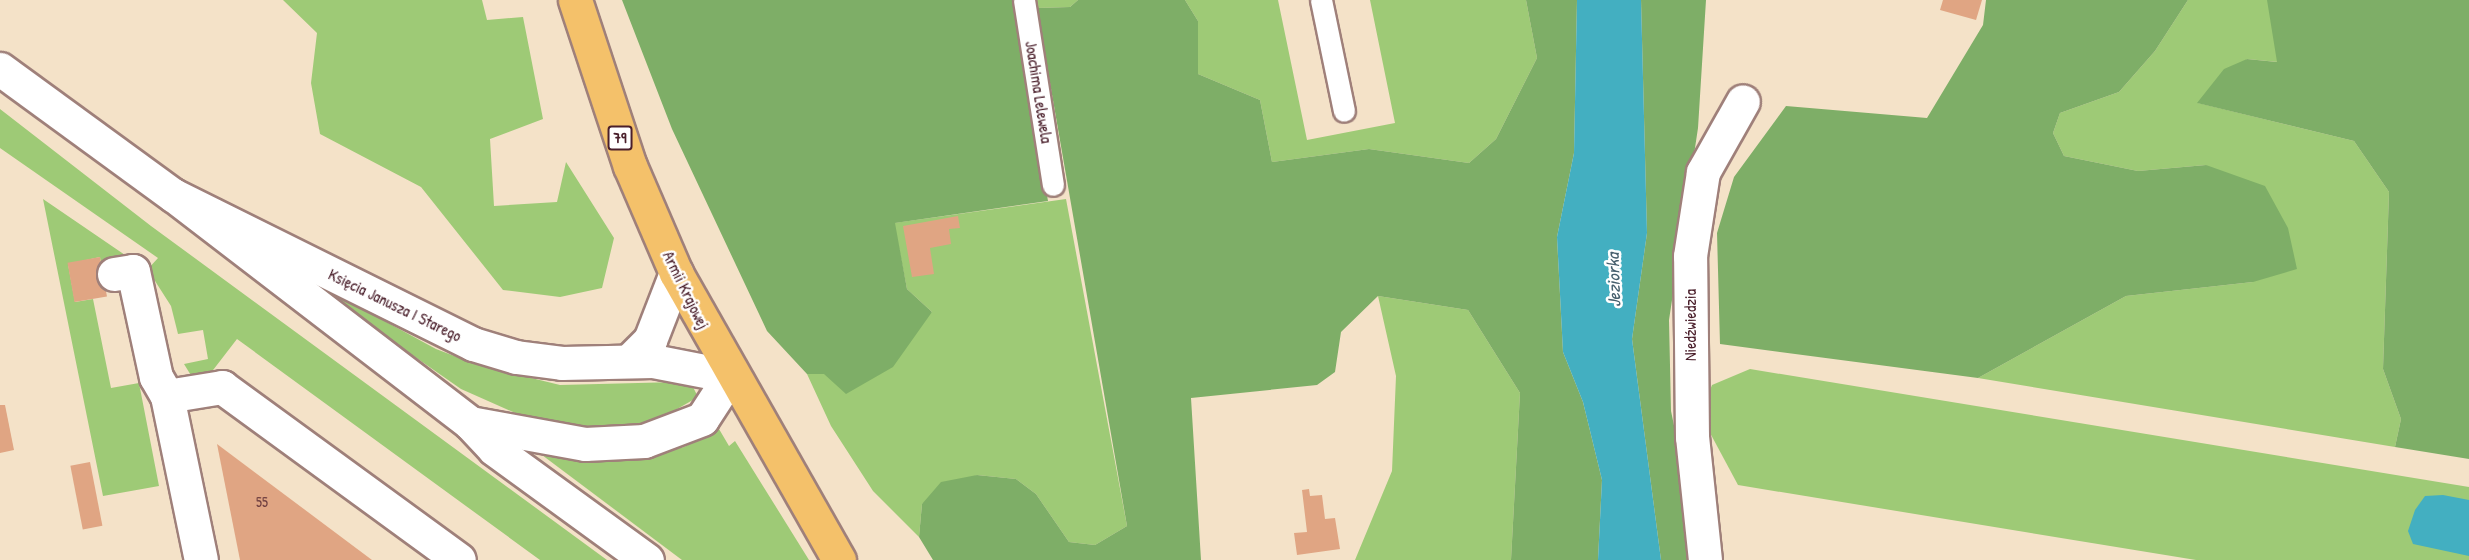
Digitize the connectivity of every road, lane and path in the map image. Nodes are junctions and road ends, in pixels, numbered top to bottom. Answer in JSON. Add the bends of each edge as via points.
{"nodes":[{"id":1,"x":575,"y":0,"type":"edge"},
{"id":2,"x":1024,"y":0,"type":"edge"},
{"id":3,"x":1321,"y":0,"type":"edge"},
{"id":4,"x":0,"y":69,"type":"edge"},
{"id":5,"x":1743,"y":101,"type":"dead end"},
{"id":6,"x":1344,"y":111,"type":"dead end"},
{"id":7,"x":1053,"y":185,"type":"dead end"},
{"id":8,"x":173,"y":195,"type":"junction"},
{"id":9,"x":675,"y":273,"type":"junction"},
{"id":10,"x":114,"y":274,"type":"dead end"},
{"id":11,"x":632,"y":359,"type":"junction"},
{"id":12,"x":730,"y":376,"type":"junction"},
{"id":13,"x":167,"y":396,"type":"junction"},
{"id":14,"x":470,"y":423,"type":"junction"},
{"id":15,"x":201,"y":560,"type":"edge"},
{"id":16,"x":459,"y":560,"type":"edge"},
{"id":17,"x":647,"y":560,"type":"edge"},
{"id":18,"x":839,"y":560,"type":"edge"},
{"id":19,"x":1705,"y":560,"type":"edge"}],
"edges":[{"from":1,"to":9,"type":"main road","name":"Armii Krajowej","number":"79","via":[[630,166]]},
{"from":2,"to":7,"type":"lane","name":"Joachima Lelewela"},
{"from":3,"to":6,"type":"lane"},
{"from":4,"to":8,"type":"street","name":"Księcia Janusza I Starego"},
{"from":5,"to":19,"type":"street","name":"Niedźwiedzia","via":[[1703,172],[1690,256],[1692,438]]},
{"from":8,"to":11,"type":"street","name":"Księcia Janusza I Starego","via":[[473,344],[516,357],[562,363]]},
{"from":8,"to":14,"type":"street","name":"Księcia Janusza I Starego"},
{"from":9,"to":11,"type":"street","via":[[650,340]]},
{"from":9,"to":12,"type":"main road","name":"Armii Krajowej","number":"79"},
{"from":10,"to":13,"type":"street","via":[[133,271],[156,377]]},
{"from":11,"to":12,"type":"street","name":"Księcia Janusza I Starego"},
{"from":12,"to":14,"type":"street","name":"Księcia Janusza I Starego","via":[[702,419],[644,441],[585,444]]},
{"from":12,"to":18,"type":"main road","name":"Armii Krajowej","number":"79"},
{"from":13,"to":15,"type":"street"},
{"from":13,"to":16,"type":"street","via":[[222,387]]},
{"from":14,"to":17,"type":"street","name":"Księcia Janusza I Starego","via":[[495,449]]}]}
